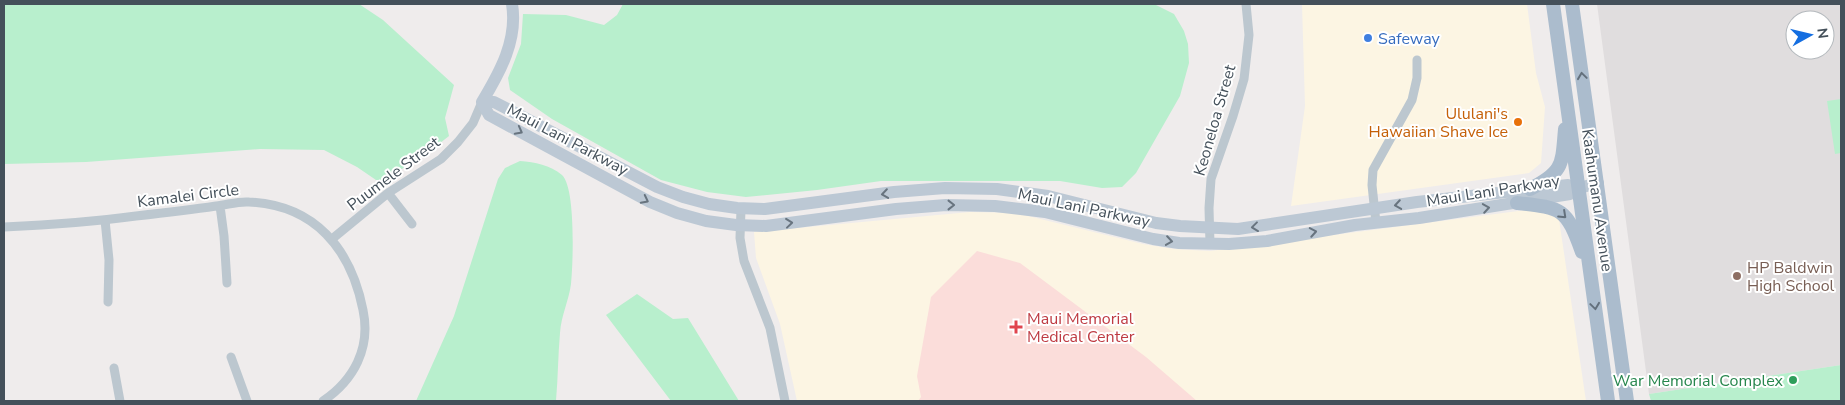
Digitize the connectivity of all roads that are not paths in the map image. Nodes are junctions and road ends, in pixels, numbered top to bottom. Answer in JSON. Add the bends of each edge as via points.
{"nodes":[{"id":1,"x":512,"y":4,"type":"edge"},
{"id":2,"x":1246,"y":4,"type":"edge"},
{"id":3,"x":1553,"y":4,"type":"edge"},
{"id":4,"x":1572,"y":4,"type":"edge"},
{"id":5,"x":1417,"y":60,"type":"dead end"},
{"id":6,"x":482,"y":102,"type":"junction"},
{"id":7,"x":1567,"y":106,"type":"junction"},
{"id":8,"x":1598,"y":183,"type":"junction"},
{"id":9,"x":1579,"y":188,"type":"junction"},
{"id":10,"x":1530,"y":189,"type":"junction"},
{"id":11,"x":388,"y":193,"type":"junction"},
{"id":12,"x":1517,"y":203,"type":"junction"},
{"id":13,"x":220,"y":206,"type":"junction"},
{"id":14,"x":741,"y":208,"type":"junction"},
{"id":15,"x":1374,"y":209,"type":"junction"},
{"id":16,"x":105,"y":220,"type":"junction"},
{"id":17,"x":1376,"y":223,"type":"junction"},
{"id":18,"x":412,"y":224,"type":"dead end"},
{"id":19,"x":741,"y":225,"type":"junction"},
{"id":20,"x":4,"y":227,"type":"edge"},
{"id":21,"x":1209,"y":228,"type":"junction"},
{"id":22,"x":332,"y":239,"type":"junction"},
{"id":23,"x":1210,"y":244,"type":"junction"},
{"id":24,"x":1591,"y":279,"type":"junction"},
{"id":25,"x":227,"y":283,"type":"dead end"},
{"id":26,"x":108,"y":302,"type":"dead end"},
{"id":27,"x":231,"y":357,"type":"dead end"},
{"id":28,"x":114,"y":368,"type":"dead end"},
{"id":29,"x":120,"y":401,"type":"edge"},
{"id":30,"x":247,"y":401,"type":"edge"},
{"id":31,"x":323,"y":401,"type":"edge"},
{"id":32,"x":784,"y":401,"type":"edge"},
{"id":33,"x":1608,"y":401,"type":"edge"},
{"id":34,"x":1627,"y":401,"type":"edge"}],
"edges":[{"from":1,"to":6,"type":"main road","via":[[509,48]]},
{"from":2,"to":21,"type":"street","name":"Keoneloa Street","via":[[1249,35],[1244,80],[1212,179]]},
{"from":3,"to":7,"type":"main road","name":"Kaahumanu Avenue"},
{"from":8,"to":4,"type":"main road","name":"Kaahumanu Avenue","one_way":true},
{"from":5,"to":15,"type":"street","via":[[1412,100],[1373,170]]},
{"from":6,"to":11,"type":"street","name":"Puumele Street","via":[[473,123],[441,159]]},
{"from":6,"to":14,"type":"main road","name":"Maui Lani Parkway","via":[[494,102],[657,187],[709,204]]},
{"from":6,"to":19,"type":"main road","name":"Maui Lani Parkway","one_way":true,"via":[[489,116],[650,202],[706,221]]},
{"from":7,"to":9,"type":"main road","name":"Kaahumanu Avenue"},
{"from":7,"to":10,"type":"main road","via":[[1560,166],[1548,179]]},
{"from":8,"to":9,"type":"main road","name":"Maui Lani Parkway"},
{"from":8,"to":34,"type":"main road","name":"Kaahumanu Avenue"},
{"from":9,"to":10,"type":"main road","name":"Maui Lani Parkway","via":[[1568,184]]},
{"from":9,"to":12,"type":"main road","name":"Maui Lani Parkway","via":[[1570,194]]},
{"from":9,"to":24,"type":"main road","name":"Kaahumanu Avenue"},
{"from":10,"to":15,"type":"main road","name":"Maui Lani Parkway","one_way":true},
{"from":11,"to":18,"type":"street"},
{"from":11,"to":22,"type":"street","name":"Puumele Street"},
{"from":17,"to":12,"type":"main road","name":"Maui Lani Parkway","one_way":true},
{"from":12,"to":24,"type":"main road","one_way":true,"via":[[1550,206],[1562,213],[1572,226]]},
{"from":13,"to":16,"type":"street","name":"Kamalei Circle"},
{"from":13,"to":22,"type":"street","name":"Kamalei Circle","via":[[248,202],[283,207],[314,224]]},
{"from":13,"to":25,"type":"street"},
{"from":14,"to":19,"type":"street"},
{"from":21,"to":14,"type":"main road","name":"Maui Lani Parkway","one_way":true,"via":[[1156,223],[1048,196],[997,189],[945,188],[784,207]]},
{"from":15,"to":17,"type":"street"},
{"from":15,"to":21,"type":"main road","name":"Maui Lani Parkway","one_way":true,"via":[[1238,229]]},
{"from":16,"to":20,"type":"street","name":"Kamalei Circle"},
{"from":16,"to":26,"type":"street","via":[[109,260]]},
{"from":23,"to":17,"type":"main road","name":"Maui Lani Parkway","one_way":true,"via":[[1245,244]]},
{"from":19,"to":23,"type":"main road","name":"Maui Lani Parkway","one_way":true,"via":[[766,226],[946,205],[996,206],[1045,212],[1153,239]]},
{"from":19,"to":32,"type":"street","via":[[744,261],[770,328]]},
{"from":21,"to":23,"type":"street","name":"Keoneloa Street"},
{"from":22,"to":31,"type":"street","name":"Kamalei Circle","via":[[349,265],[362,306],[365,329],[363,348],[355,368],[343,386]]},
{"from":24,"to":33,"type":"main road","name":"Kaahumanu Avenue","one_way":true},
{"from":27,"to":30,"type":"street"},
{"from":28,"to":29,"type":"street"}]}
